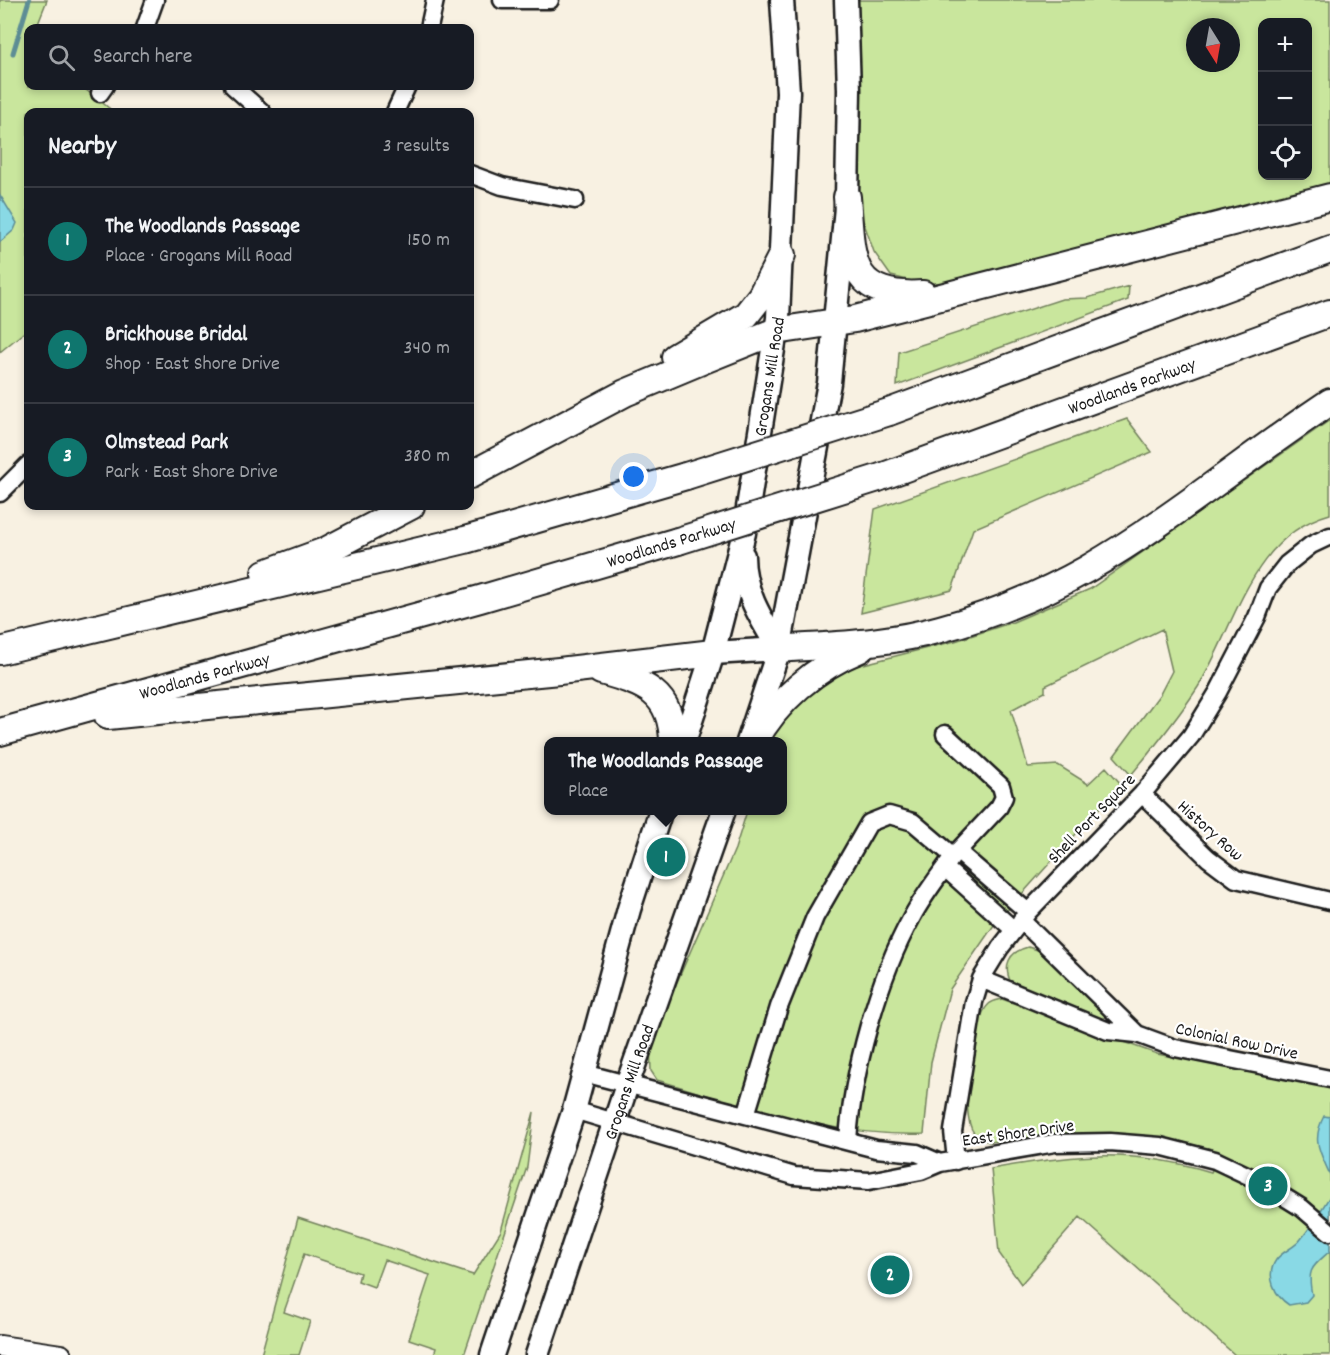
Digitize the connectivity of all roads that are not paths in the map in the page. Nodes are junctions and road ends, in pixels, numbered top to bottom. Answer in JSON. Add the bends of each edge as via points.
{"nodes":[{"id":1,"x":155,"y":0,"type":"edge"},
{"id":2,"x":435,"y":0,"type":"edge"},
{"id":3,"x":502,"y":0,"type":"edge"},
{"id":4,"x":550,"y":0,"type":"edge"},
{"id":5,"x":782,"y":0,"type":"edge"},
{"id":6,"x":846,"y":0,"type":"edge"},
{"id":7,"x":148,"y":24,"type":"edge"},
{"id":8,"x":430,"y":24,"type":"edge"},
{"id":9,"x":237,"y":90,"type":"edge"},
{"id":10,"x":405,"y":90,"type":"edge"},
{"id":11,"x":258,"y":108,"type":"edge"},
{"id":12,"x":397,"y":108,"type":"edge"},
{"id":13,"x":474,"y":176,"type":"edge"},
{"id":14,"x":847,"y":197,"type":"junction"},
{"id":15,"x":1330,"y":197,"type":"edge"},
{"id":16,"x":575,"y":200,"type":"dead end"},
{"id":17,"x":1330,"y":249,"type":"edge"},
{"id":18,"x":782,"y":255,"type":"junction"},
{"id":19,"x":971,"y":291,"type":"junction"},
{"id":20,"x":1330,"y":313,"type":"edge"},
{"id":21,"x":835,"y":324,"type":"junction"},
{"id":22,"x":776,"y":331,"type":"junction"},
{"id":23,"x":625,"y":393,"type":"junction"},
{"id":24,"x":1330,"y":402,"type":"edge"},
{"id":25,"x":24,"y":469,"type":"edge"},
{"id":26,"x":474,"y":473,"type":"edge"},
{"id":27,"x":0,"y":493,"type":"edge"},
{"id":28,"x":403,"y":510,"type":"edge"},
{"id":29,"x":744,"y":534,"type":"junction"},
{"id":30,"x":1330,"y":536,"type":"edge"},
{"id":31,"x":149,"y":616,"type":"junction"},
{"id":32,"x":878,"y":642,"type":"junction"},
{"id":33,"x":778,"y":649,"type":"junction"},
{"id":34,"x":0,"y":651,"type":"edge"},
{"id":35,"x":713,"y":653,"type":"junction"},
{"id":36,"x":586,"y":667,"type":"junction"},
{"id":37,"x":40,"y":723,"type":"junction"},
{"id":38,"x":0,"y":732,"type":"edge"},
{"id":39,"x":945,"y":734,"type":"dead end"},
{"id":40,"x":672,"y":737,"type":"edge"},
{"id":41,"x":685,"y":737,"type":"edge"},
{"id":42,"x":748,"y":737,"type":"edge"},
{"id":43,"x":756,"y":737,"type":"edge"},
{"id":44,"x":1142,"y":794,"type":"junction"},
{"id":45,"x":659,"y":815,"type":"edge"},
{"id":46,"x":721,"y":815,"type":"edge"},
{"id":47,"x":951,"y":859,"type":"junction"},
{"id":48,"x":1330,"y":901,"type":"edge"},
{"id":49,"x":1021,"y":920,"type":"junction"},
{"id":50,"x":981,"y":979,"type":"junction"},
{"id":51,"x":1137,"y":1034,"type":"junction"},
{"id":52,"x":584,"y":1073,"type":"junction"},
{"id":53,"x":1330,"y":1079,"type":"edge"},
{"id":54,"x":627,"y":1085,"type":"junction"},
{"id":55,"x":574,"y":1110,"type":"junction"},
{"id":56,"x":746,"y":1115,"type":"junction"},
{"id":57,"x":616,"y":1121,"type":"junction"},
{"id":58,"x":848,"y":1141,"type":"junction"},
{"id":59,"x":948,"y":1162,"type":"junction"},
{"id":60,"x":1330,"y":1232,"type":"edge"},
{"id":61,"x":0,"y":1346,"type":"edge"},
{"id":62,"x":61,"y":1355,"type":"edge"},
{"id":63,"x":492,"y":1355,"type":"edge"},
{"id":64,"x":537,"y":1355,"type":"edge"}],
"edges":[{"from":1,"to":7,"type":"street"},
{"from":2,"to":8,"type":"street"},
{"from":3,"to":4,"type":"street"},
{"from":5,"to":18,"type":"main road","name":"Grogans Mill Road","via":[[788,92]]},
{"from":6,"to":14,"type":"main road"},
{"from":9,"to":11,"type":"street"},
{"from":10,"to":12,"type":"street"},
{"from":13,"to":16,"type":"street","via":[[502,186]]},
{"from":14,"to":19,"type":"main road","via":[[852,261],[861,278],[884,292],[913,295]]},
{"from":14,"to":21,"type":"main road"},
{"from":15,"to":19,"type":"main road"},
{"from":17,"to":31,"type":"main road","bridge":true,"via":[[889,412],[686,476],[465,540]]},
{"from":18,"to":22,"type":"main road","name":"Grogans Mill Road"},
{"from":18,"to":23,"type":"main road","via":[[761,296],[746,315],[668,360]]},
{"from":19,"to":21,"type":"main road"},
{"from":20,"to":37,"type":"main road","name":"Woodlands Parkway","bridge":true,"via":[[878,478],[469,603]]},
{"from":21,"to":22,"type":"main road"},
{"from":21,"to":33,"type":"main road","via":[[815,465]]},
{"from":22,"to":23,"type":"main road"},
{"from":22,"to":29,"type":"main road","name":"Grogans Mill Road"},
{"from":23,"to":26,"type":"main road"},
{"from":24,"to":32,"type":"main road","via":[[1087,569],[990,614]]},
{"from":25,"to":27,"type":"street"},
{"from":28,"to":31,"type":"main road","via":[[325,551]]},
{"from":29,"to":33,"type":"main road","via":[[743,577],[755,609]]},
{"from":29,"to":35,"type":"main road","name":"Grogans Mill Road"},
{"from":30,"to":44,"type":"street","name":"Shell Port Square","via":[[1287,564],[1268,588],[1257,617],[1207,710],[1191,736]]},
{"from":31,"to":34,"type":"main road"},
{"from":32,"to":33,"type":"main road"},
{"from":32,"to":43,"type":"main road","via":[[832,661],[774,711]]},
{"from":33,"to":35,"type":"main road"},
{"from":33,"to":42,"type":"main road"},
{"from":35,"to":36,"type":"main road"},
{"from":35,"to":41,"type":"main road","name":"Grogans Mill Road"},
{"from":36,"to":37,"type":"main road"},
{"from":36,"to":40,"type":"main road","via":[[635,680],[653,690],[663,702]]},
{"from":37,"to":38,"type":"main road","name":"Woodlands Parkway"},
{"from":39,"to":47,"type":"street","via":[[1001,786],[1004,797]]},
{"from":44,"to":48,"type":"street","name":"History Row","via":[[1208,858],[1236,879]]},
{"from":44,"to":49,"type":"street","name":"Shell Port Square"},
{"from":45,"to":52,"type":"main road"},
{"from":46,"to":54,"type":"main road","name":"Grogans Mill Road"},
{"from":47,"to":49,"type":"street"},
{"from":47,"to":49,"type":"street"},
{"from":47,"to":56,"type":"street","via":[[913,822],[889,815],[869,823],[816,917],[780,1007]]},
{"from":47,"to":58,"type":"street","via":[[912,917],[883,985],[865,1043]]},
{"from":49,"to":50,"type":"street","name":"Shell Port Square"},
{"from":49,"to":51,"type":"street","name":"Colonial Row Drive"},
{"from":50,"to":51,"type":"street","name":"Colonial Row Drive","via":[[1108,1031]]},
{"from":50,"to":59,"type":"street","name":"Shell Port Square"},
{"from":51,"to":53,"type":"street","name":"Colonial Row Drive","via":[[1175,1048]]},
{"from":52,"to":54,"type":"street"},
{"from":52,"to":55,"type":"main road"},
{"from":54,"to":56,"type":"street"},
{"from":54,"to":57,"type":"main road","name":"Grogans Mill Road"},
{"from":55,"to":57,"type":"street","name":"East Shore Drive"},
{"from":55,"to":63,"type":"main road"},
{"from":56,"to":58,"type":"street"},
{"from":57,"to":59,"type":"street","name":"East Shore Drive","via":[[794,1176],[870,1181]]},
{"from":57,"to":64,"type":"main road","name":"Grogans Mill Road"},
{"from":58,"to":59,"type":"street"},
{"from":59,"to":60,"type":"street","name":"East Shore Drive","via":[[1055,1143],[1160,1146],[1215,1160],[1255,1179],[1302,1208]]},
{"from":61,"to":62,"type":"street"}]}
